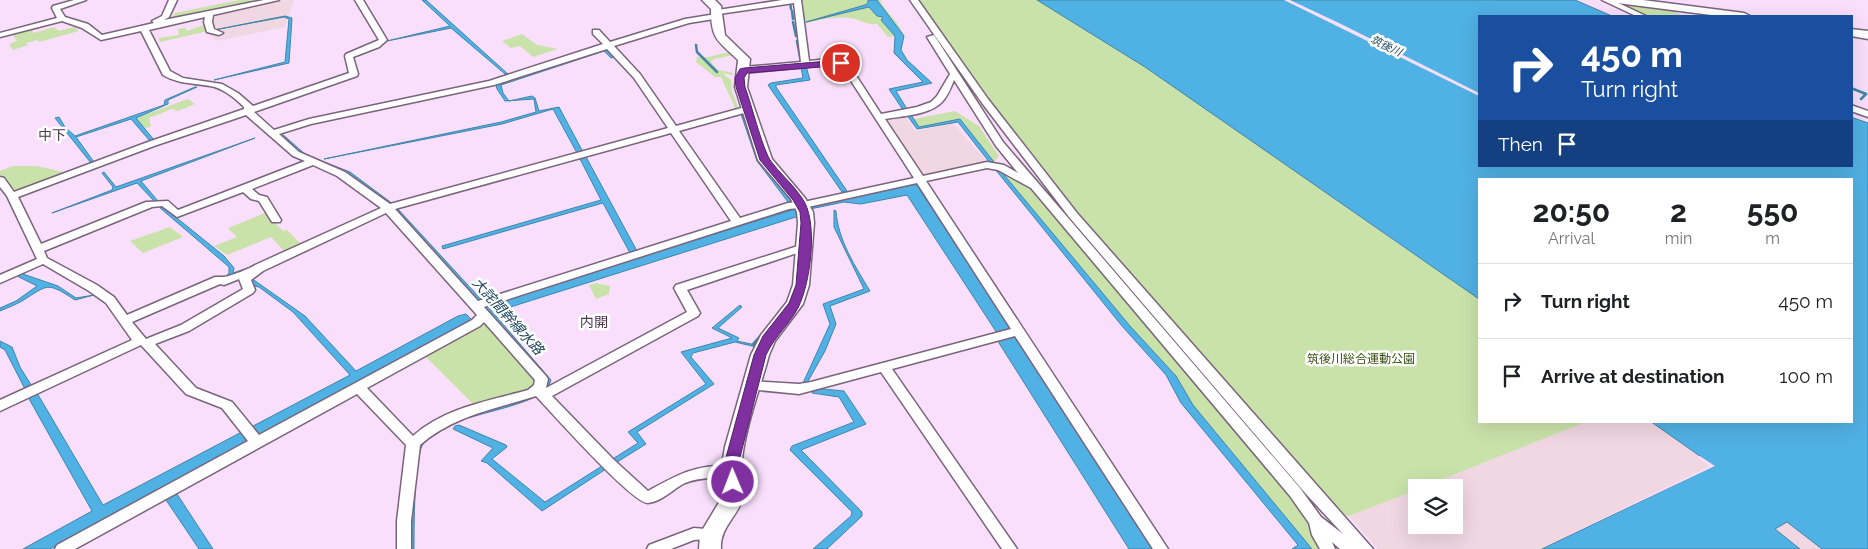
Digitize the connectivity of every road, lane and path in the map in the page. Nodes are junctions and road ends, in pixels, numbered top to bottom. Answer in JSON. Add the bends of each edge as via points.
{"nodes":[{"id":1,"x":82,"y":0,"type":"edge"},
{"id":2,"x":173,"y":0,"type":"edge"},
{"id":3,"x":275,"y":0,"type":"edge"},
{"id":4,"x":359,"y":0,"type":"edge"},
{"id":5,"x":797,"y":0,"type":"edge"},
{"id":6,"x":906,"y":0,"type":"edge"},
{"id":7,"x":914,"y":0,"type":"edge"},
{"id":8,"x":1606,"y":0,"type":"edge"},
{"id":9,"x":1616,"y":0,"type":"edge"},
{"id":10,"x":714,"y":9,"type":"edge"},
{"id":11,"x":210,"y":13,"type":"junction"},
{"id":12,"x":1640,"y":15,"type":"edge"},
{"id":13,"x":1736,"y":15,"type":"edge"},
{"id":14,"x":62,"y":19,"type":"junction"},
{"id":15,"x":146,"y":27,"type":"junction"},
{"id":16,"x":596,"y":32,"type":"dead end"},
{"id":17,"x":1853,"y":32,"type":"edge"},
{"id":18,"x":219,"y":33,"type":"dead end"},
{"id":19,"x":0,"y":35,"type":"edge"},
{"id":20,"x":1868,"y":35,"type":"edge"},
{"id":21,"x":610,"y":46,"type":"junction"},
{"id":22,"x":805,"y":64,"type":"junction"},
{"id":23,"x":744,"y":70,"type":"junction"},
{"id":24,"x":955,"y":73,"type":"junction"},
{"id":25,"x":249,"y":109,"type":"junction"},
{"id":26,"x":748,"y":109,"type":"junction"},
{"id":27,"x":1853,"y":109,"type":"edge"},
{"id":28,"x":1868,"y":114,"type":"edge"},
{"id":29,"x":878,"y":117,"type":"junction"},
{"id":30,"x":673,"y":129,"type":"junction"},
{"id":31,"x":278,"y":131,"type":"junction"},
{"id":32,"x":997,"y":140,"type":"junction"},
{"id":33,"x":1027,"y":157,"type":"junction"},
{"id":34,"x":312,"y":162,"type":"junction"},
{"id":35,"x":0,"y":180,"type":"edge"},
{"id":36,"x":919,"y":180,"type":"junction"},
{"id":37,"x":245,"y":188,"type":"junction"},
{"id":38,"x":1038,"y":188,"type":"junction"},
{"id":39,"x":12,"y":196,"type":"junction"},
{"id":40,"x":1059,"y":196,"type":"junction"},
{"id":41,"x":802,"y":205,"type":"junction"},
{"id":42,"x":392,"y":206,"type":"junction"},
{"id":43,"x":276,"y":220,"type":"dead end"},
{"id":44,"x":737,"y":222,"type":"junction"},
{"id":45,"x":805,"y":247,"type":"junction"},
{"id":46,"x":41,"y":254,"type":"junction"},
{"id":47,"x":248,"y":274,"type":"junction"},
{"id":48,"x":0,"y":279,"type":"edge"},
{"id":49,"x":482,"y":308,"type":"junction"},
{"id":50,"x":126,"y":320,"type":"junction"},
{"id":51,"x":1017,"y":331,"type":"junction"},
{"id":52,"x":144,"y":342,"type":"junction"},
{"id":53,"x":884,"y":367,"type":"junction"},
{"id":54,"x":752,"y":386,"type":"junction"},
{"id":55,"x":359,"y":387,"type":"junction"},
{"id":56,"x":541,"y":393,"type":"junction"},
{"id":57,"x":0,"y":406,"type":"edge"},
{"id":58,"x":257,"y":443,"type":"junction"},
{"id":59,"x":413,"y":443,"type":"junction"},
{"id":60,"x":732,"y":470,"type":"junction"},
{"id":61,"x":1316,"y":521,"type":"junction"},
{"id":62,"x":711,"y":541,"type":"edge"},
{"id":63,"x":62,"y":549,"type":"edge"},
{"id":64,"x":404,"y":549,"type":"edge"},
{"id":65,"x":654,"y":549,"type":"edge"},
{"id":66,"x":1010,"y":549,"type":"edge"},
{"id":67,"x":1160,"y":549,"type":"edge"},
{"id":68,"x":1328,"y":549,"type":"edge"},
{"id":69,"x":1351,"y":549,"type":"edge"},
{"id":70,"x":1366,"y":549,"type":"edge"}],
"edges":[{"from":1,"to":14,"type":"street","via":[[56,8]]},
{"from":2,"to":15,"type":"street","via":[[165,17]]},
{"from":3,"to":11,"type":"street"},
{"from":4,"to":25,"type":"street","via":[[383,40],[349,56],[354,74]]},
{"from":5,"to":10,"type":"street"},
{"from":5,"to":22,"type":"street"},
{"from":6,"to":24,"type":"street"},
{"from":7,"to":33,"type":"street"},
{"from":8,"to":12,"type":"street"},
{"from":9,"to":13,"type":"main road"},
{"from":10,"to":21,"type":"street","via":[[688,21]]},
{"from":10,"to":23,"type":"main road","via":[[720,36],[744,58]]},
{"from":11,"to":15,"type":"street"},
{"from":11,"to":18,"type":"street","via":[[210,30]]},
{"from":14,"to":15,"type":"street","via":[[85,26],[97,40]]},
{"from":14,"to":19,"type":"street"},
{"from":15,"to":25,"type":"street","via":[[166,73],[194,84],[211,83],[244,101]]},
{"from":16,"to":21,"type":"street"},
{"from":17,"to":20,"type":"main road"},
{"from":21,"to":30,"type":"street","via":[[637,76]]},
{"from":21,"to":31,"type":"street","via":[[484,85]]},
{"from":22,"to":23,"type":"street"},
{"from":22,"to":29,"type":"street","via":[[828,62],[845,65]]},
{"from":23,"to":26,"type":"main road","via":[[740,78]]},
{"from":24,"to":29,"type":"street","via":[[938,102]]},
{"from":24,"to":32,"type":"street"},
{"from":25,"to":31,"type":"street","via":[[249,113]]},
{"from":25,"to":39,"type":"street"},
{"from":26,"to":30,"type":"street"},
{"from":26,"to":41,"type":"main road","via":[[765,160]]},
{"from":27,"to":28,"type":"street"},
{"from":29,"to":36,"type":"street"},
{"from":30,"to":42,"type":"street"},
{"from":30,"to":44,"type":"street"},
{"from":31,"to":34,"type":"street","via":[[296,154]]},
{"from":32,"to":33,"type":"street"},
{"from":32,"to":38,"type":"street"},
{"from":33,"to":40,"type":"street"},
{"from":34,"to":37,"type":"street"},
{"from":34,"to":42,"type":"street","via":[[341,174]]},
{"from":35,"to":39,"type":"street"},
{"from":36,"to":38,"type":"street","via":[[987,165],[1001,167]]},
{"from":36,"to":41,"type":"street"},
{"from":36,"to":51,"type":"street"},
{"from":37,"to":43,"type":"street","via":[[263,199]]},
{"from":37,"to":46,"type":"street","via":[[177,214],[164,203],[150,204]]},
{"from":38,"to":40,"type":"street"},
{"from":38,"to":61,"type":"street"},
{"from":39,"to":46,"type":"street"},
{"from":40,"to":70,"type":"street","via":[[1311,490]]},
{"from":41,"to":44,"type":"street","via":[[788,206]]},
{"from":41,"to":45,"type":"main road","via":[[806,223]]},
{"from":42,"to":47,"type":"street"},
{"from":42,"to":49,"type":"street"},
{"from":44,"to":49,"type":"street"},
{"from":45,"to":54,"type":"main road","via":[[801,285],[795,304],[767,338]]},
{"from":45,"to":56,"type":"street","via":[[680,288],[694,313]]},
{"from":46,"to":48,"type":"street"},
{"from":46,"to":50,"type":"street","via":[[102,294]]},
{"from":47,"to":50,"type":"street","via":[[224,282],[219,280]]},
{"from":47,"to":52,"type":"street","via":[[245,279],[249,290],[244,294],[185,328]]},
{"from":49,"to":55,"type":"street","via":[[476,323]]},
{"from":49,"to":56,"type":"street","via":[[542,379]]},
{"from":50,"to":52,"type":"street"},
{"from":51,"to":53,"type":"street"},
{"from":51,"to":67,"type":"street"},
{"from":52,"to":57,"type":"street"},
{"from":52,"to":58,"type":"street","via":[[191,391],[228,406]]},
{"from":53,"to":54,"type":"street","via":[[800,389]]},
{"from":53,"to":66,"type":"street"},
{"from":54,"to":60,"type":"main road","via":[[736,442]]},
{"from":55,"to":58,"type":"street"},
{"from":55,"to":59,"type":"street"},
{"from":56,"to":59,"type":"street","via":[[461,415],[433,427]]},
{"from":56,"to":60,"type":"street","via":[[608,463],[647,498],[702,471]]},
{"from":58,"to":63,"type":"street"},
{"from":59,"to":64,"type":"street"},
{"from":60,"to":62,"type":"main road","via":[[734,493]]},
{"from":61,"to":68,"type":"street","via":[[1319,536]]},
{"from":61,"to":69,"type":"street"},
{"from":62,"to":65,"type":"street","via":[[694,534]]}]}
